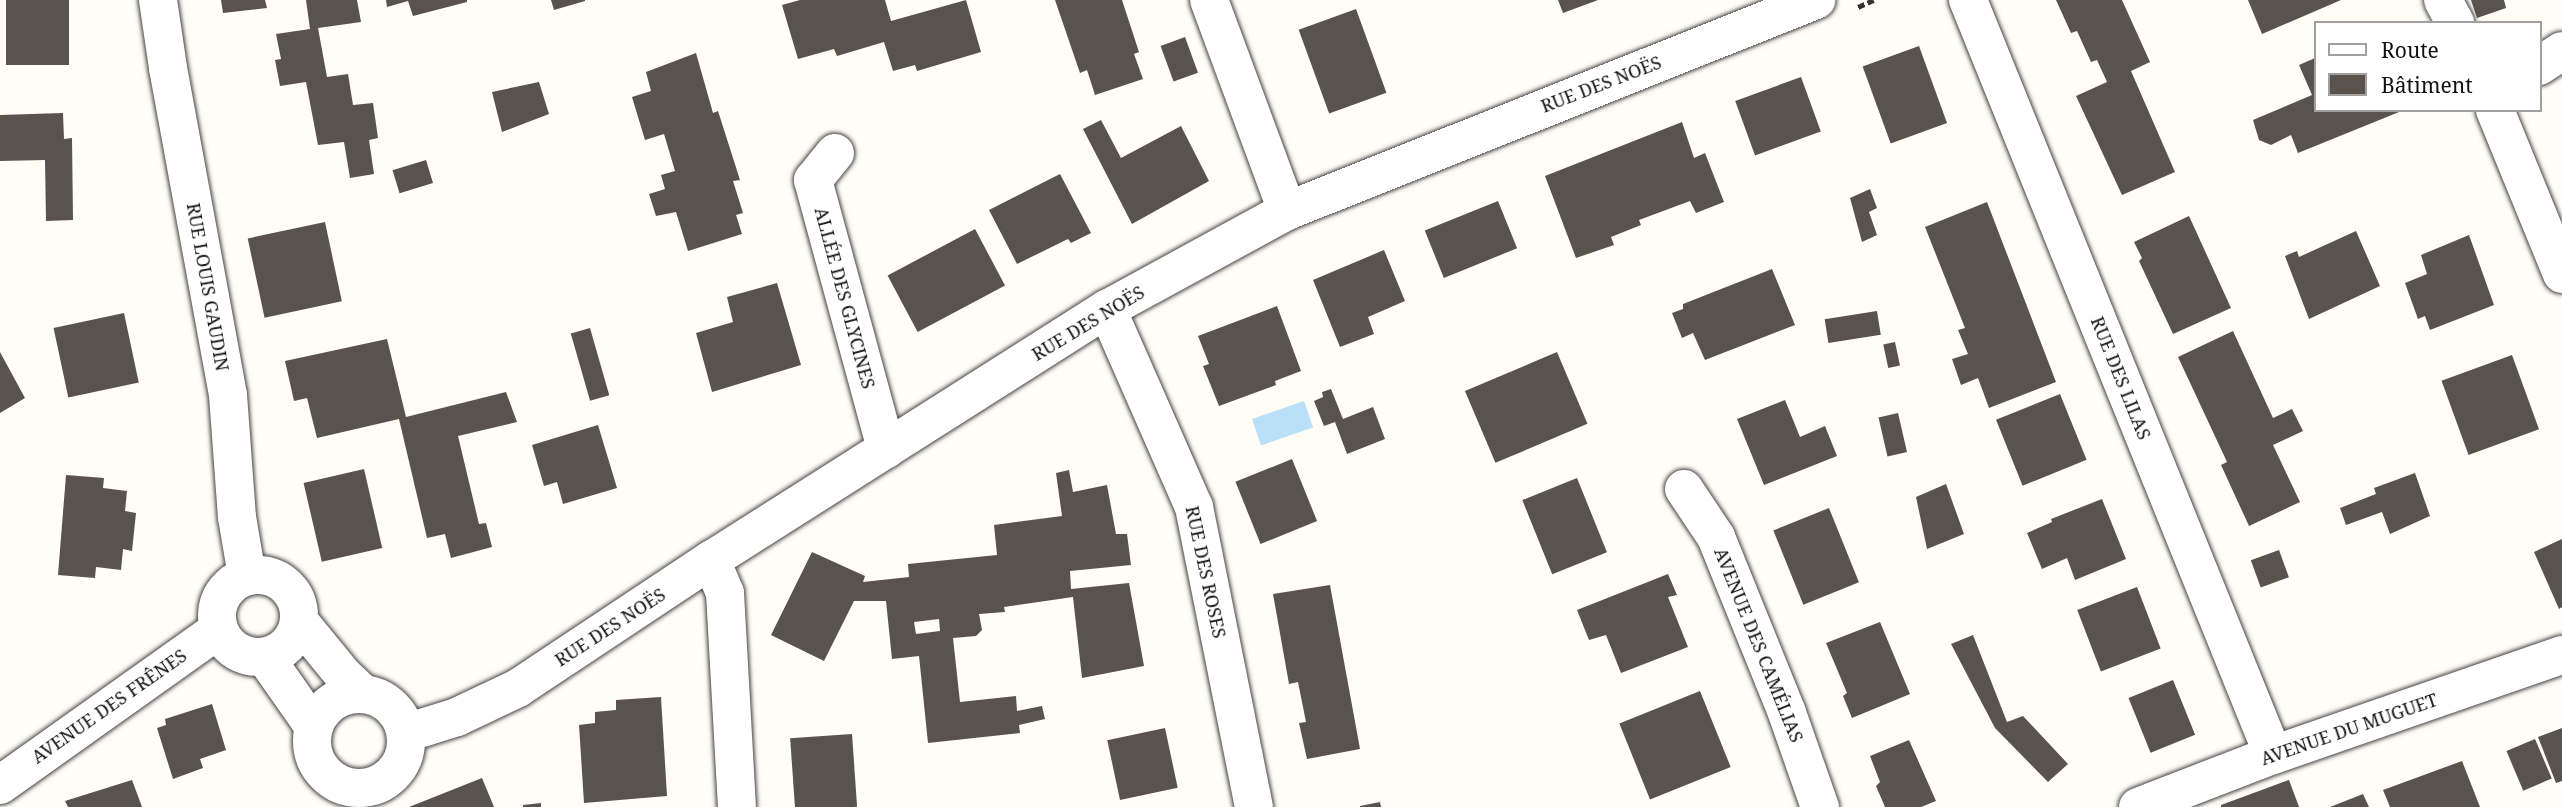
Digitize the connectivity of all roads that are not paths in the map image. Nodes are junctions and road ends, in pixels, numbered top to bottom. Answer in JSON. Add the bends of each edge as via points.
{"nodes":[{"id":1,"x":159,"y":0,"type":"edge"},
{"id":2,"x":1209,"y":0,"type":"edge"},
{"id":3,"x":1816,"y":0,"type":"edge"},
{"id":4,"x":1968,"y":0,"type":"edge"},
{"id":5,"x":2444,"y":0,"type":"edge"},
{"id":6,"x":2454,"y":21,"type":"edge"},
{"id":7,"x":2562,"y":51,"type":"edge"},
{"id":8,"x":2541,"y":65,"type":"edge"},
{"id":9,"x":2496,"y":112,"type":"edge"},
{"id":10,"x":835,"y":153,"type":"dead end"},
{"id":11,"x":1287,"y":211,"type":"junction"},
{"id":12,"x":2562,"y":275,"type":"edge"},
{"id":13,"x":1107,"y":309,"type":"junction"},
{"id":14,"x":886,"y":449,"type":"junction"},
{"id":15,"x":1684,"y":489,"type":"dead end"},
{"id":16,"x":711,"y":560,"type":"junction"},
{"id":17,"x":247,"y":576,"type":"junction"},
{"id":18,"x":299,"y":621,"type":"junction"},
{"id":19,"x":218,"y":630,"type":"junction"},
{"id":20,"x":2562,"y":655,"type":"edge"},
{"id":21,"x":265,"y":657,"type":"junction"},
{"id":22,"x":363,"y":694,"type":"junction"},
{"id":23,"x":314,"y":727,"type":"junction"},
{"id":24,"x":406,"y":733,"type":"junction"},
{"id":25,"x":2273,"y":755,"type":"junction"},
{"id":26,"x":0,"y":785,"type":"edge"},
{"id":27,"x":358,"y":797,"type":"edge"},
{"id":28,"x":737,"y":807,"type":"edge"},
{"id":29,"x":1254,"y":807,"type":"edge"},
{"id":30,"x":1820,"y":807,"type":"edge"},
{"id":31,"x":2138,"y":807,"type":"edge"}],
"edges":[{"from":1,"to":17,"type":"street","name":"RUE LOUIS GAUDIN","via":[[228,394],[237,517]]},
{"from":2,"to":11,"type":"street"},
{"from":3,"to":11,"type":"street","name":"RUE DES NOËS"},
{"from":4,"to":25,"type":"street","name":"RUE DES LILAS"},
{"from":5,"to":6,"type":"street"},
{"from":7,"to":8,"type":"street"},
{"from":9,"to":12,"type":"street"},
{"from":10,"to":14,"type":"street","name":"ALLÉE DES GLYCINES","via":[[813,180]]},
{"from":11,"to":13,"type":"street","name":"RUE DES NOËS"},
{"from":13,"to":14,"type":"street","name":"RUE DES NOËS"},
{"from":13,"to":29,"type":"street","name":"RUE DES ROSES","via":[[1194,506]]},
{"from":14,"to":16,"type":"street","name":"RUE DES NOËS"},
{"from":15,"to":30,"type":"street","name":"AVENUE DES CAMÉLIAS","via":[[1716,537]]},
{"from":16,"to":24,"type":"street","name":"RUE DES NOËS","via":[[518,688],[457,717]]},
{"from":16,"to":28,"type":"street","via":[[725,593]]},
{"from":17,"to":18,"type":"street","via":[[263,574],[291,590]]},
{"from":17,"to":19,"type":"street","via":[[223,592],[216,617]]},
{"from":18,"to":21,"type":"street","via":[[294,637]]},
{"from":18,"to":22,"type":"street"},
{"from":19,"to":21,"type":"street","via":[[237,652]]},
{"from":19,"to":26,"type":"street","name":"AVENUE DES FRÊNES"},
{"from":20,"to":25,"type":"street","name":"AVENUE DU MUGUET"},
{"from":21,"to":23,"type":"street"},
{"from":22,"to":23,"type":"street","via":[[332,701]]},
{"from":22,"to":24,"type":"street","via":[[383,700],[398,713]]},
{"from":23,"to":27,"type":"street","via":[[312,742],[321,769]]},
{"from":24,"to":27,"type":"street","via":[[396,770]]},
{"from":25,"to":31,"type":"street","name":"AVENUE DU MUGUET"}]}
